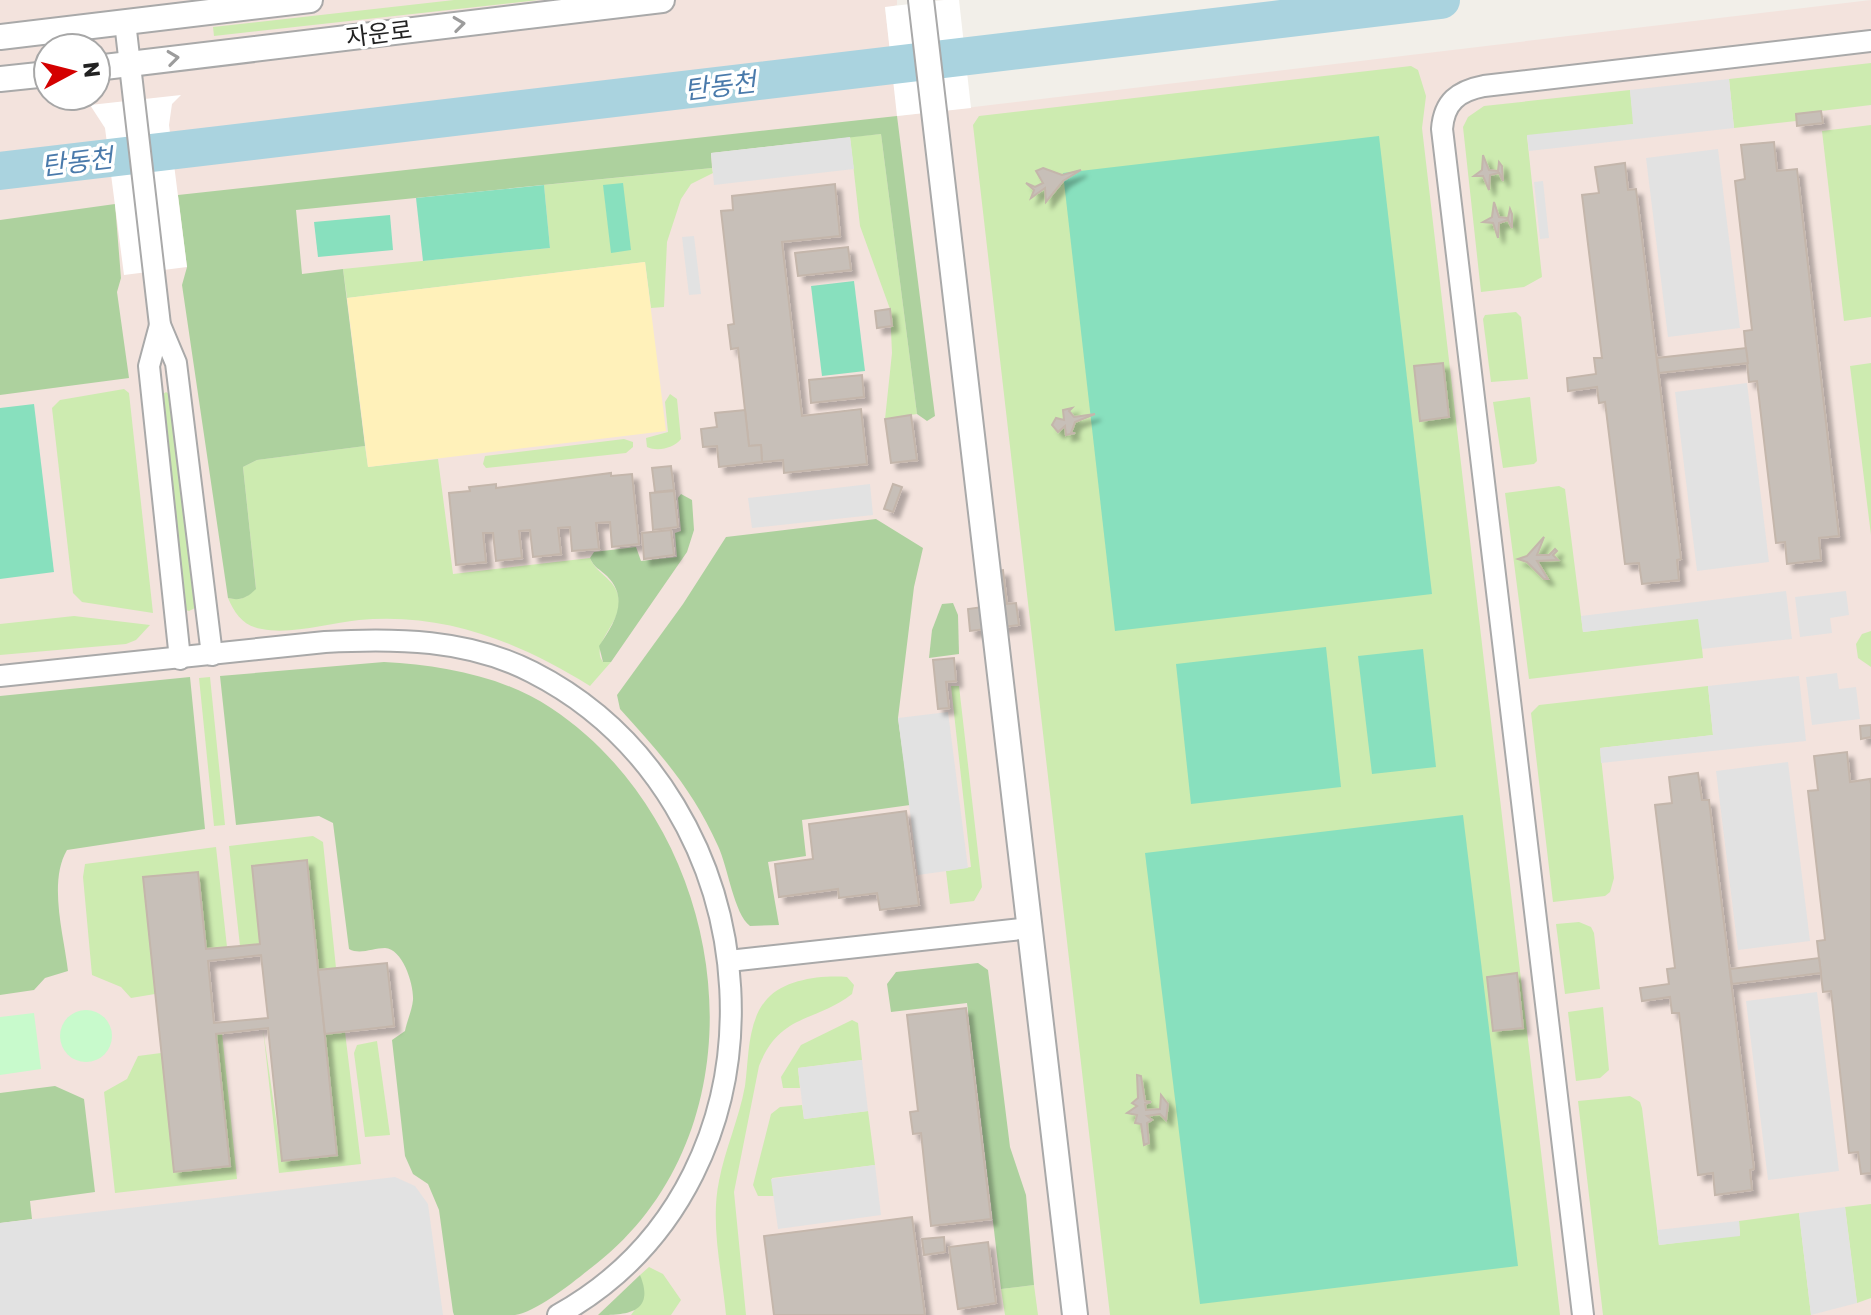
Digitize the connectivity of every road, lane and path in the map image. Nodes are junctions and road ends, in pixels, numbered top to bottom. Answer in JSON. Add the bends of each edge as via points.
{"nodes":[{"id":1,"x":310,"y":0,"type":"edge"},
{"id":2,"x":662,"y":0,"type":"edge"},
{"id":3,"x":922,"y":5,"type":"edge"},
{"id":4,"x":125,"y":22,"type":"junction"},
{"id":5,"x":0,"y":37,"type":"edge"},
{"id":6,"x":1871,"y":41,"type":"edge"},
{"id":7,"x":130,"y":64,"type":"junction"},
{"id":8,"x":112,"y":66,"type":"edge"},
{"id":9,"x":32,"y":76,"type":"edge"},
{"id":10,"x":0,"y":79,"type":"edge"},
{"id":11,"x":160,"y":325,"type":"junction"},
{"id":12,"x":212,"y":655,"type":"junction"},
{"id":13,"x":180,"y":659,"type":"junction"},
{"id":14,"x":0,"y":676,"type":"edge"},
{"id":15,"x":1030,"y":928,"type":"junction"},
{"id":16,"x":729,"y":961,"type":"junction"},
{"id":17,"x":1582,"y":1312,"type":"edge"},
{"id":18,"x":558,"y":1315,"type":"edge"},
{"id":19,"x":1075,"y":1315,"type":"edge"}],
"edges":[{"from":1,"to":4,"type":"street"},
{"from":7,"to":2,"type":"street","name":"자운로","one_way":true},
{"from":3,"to":15,"type":"street"},
{"from":4,"to":5,"type":"street"},
{"from":4,"to":7,"type":"street"},
{"from":6,"to":17,"type":"street","via":[[1484,86],[1458,95],[1443,113]]},
{"from":7,"to":8,"type":"street","name":"자운로"},
{"from":7,"to":11,"type":"street"},
{"from":9,"to":10,"type":"street"},
{"from":11,"to":12,"type":"street","via":[[176,363]]},
{"from":11,"to":13,"type":"street","via":[[149,366]]},
{"from":12,"to":13,"type":"street"},
{"from":12,"to":16,"type":"street","via":[[377,639],[434,642],[530,671],[571,694],[611,729],[664,789],[706,866]]},
{"from":13,"to":14,"type":"street"},
{"from":15,"to":16,"type":"street"},
{"from":15,"to":19,"type":"street"},
{"from":16,"to":18,"type":"street","via":[[731,1034],[724,1087],[699,1164],[662,1225],[634,1258]]}]}
